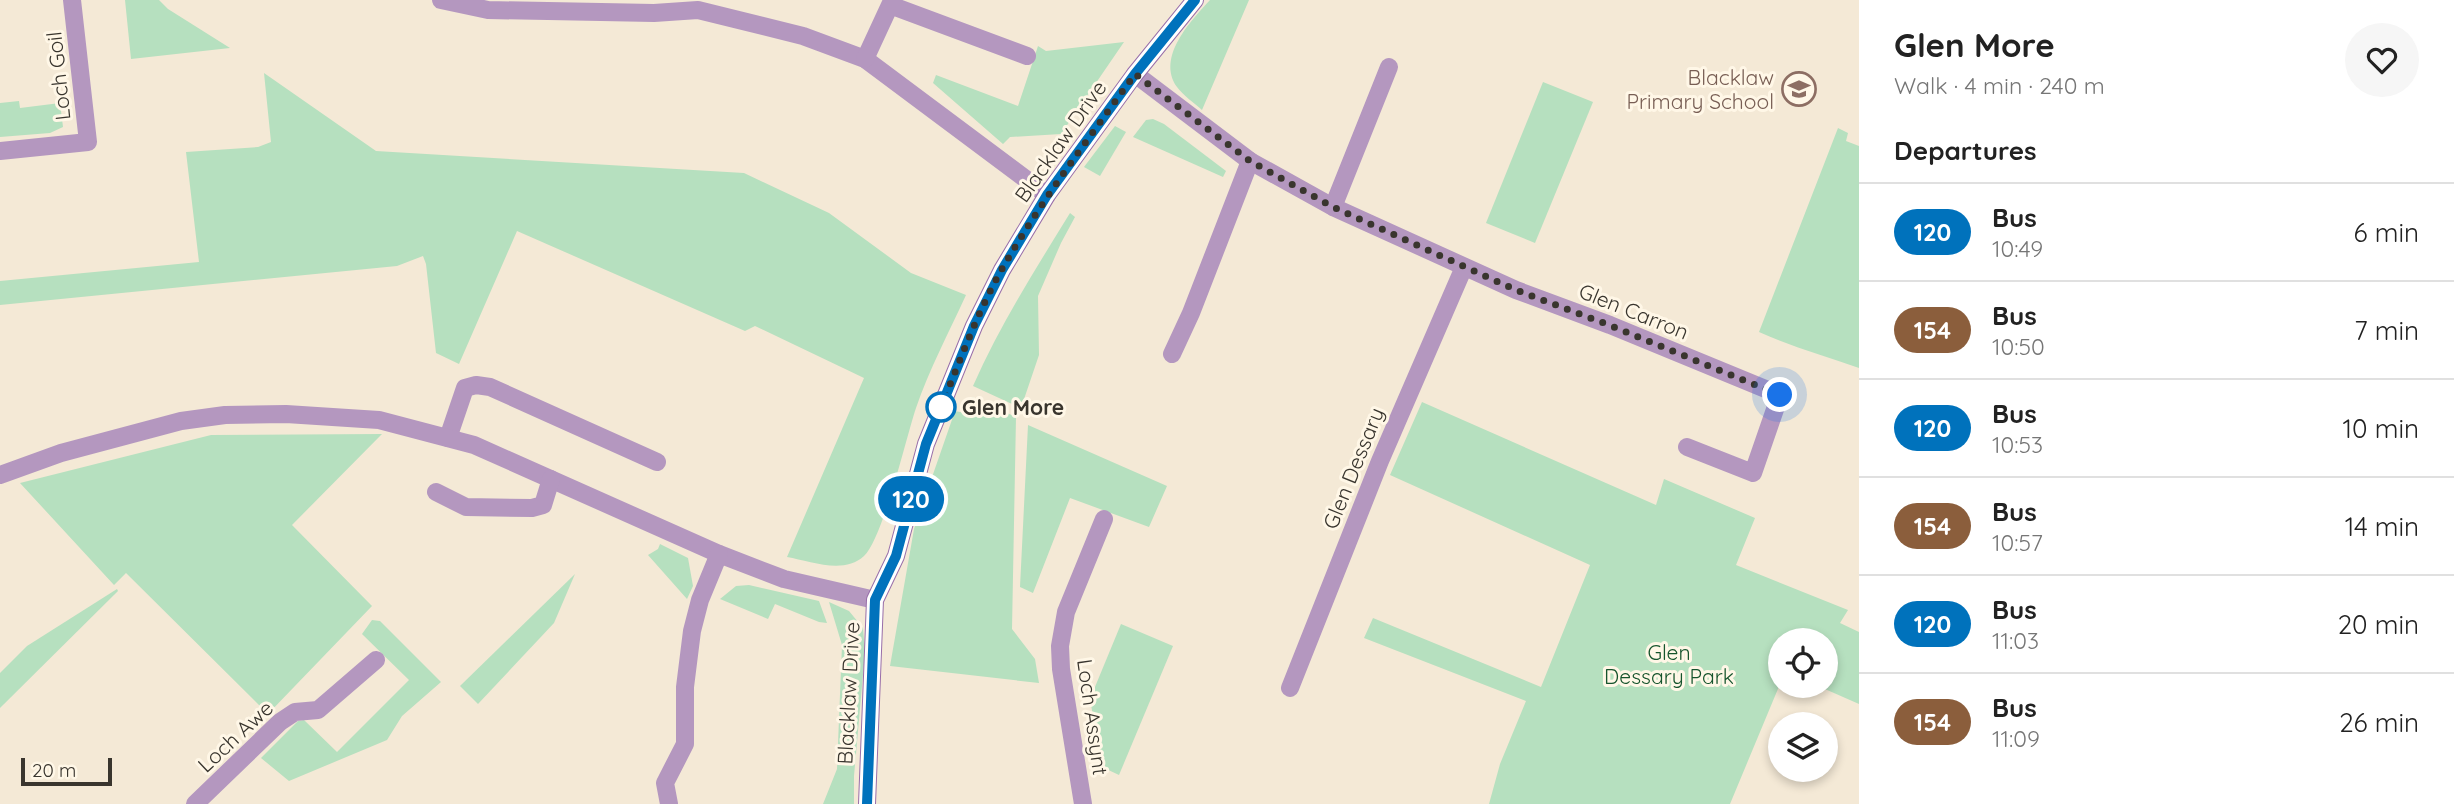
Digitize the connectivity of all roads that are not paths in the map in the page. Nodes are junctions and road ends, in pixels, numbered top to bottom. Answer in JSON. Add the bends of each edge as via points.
{"nodes":[{"id":1,"x":72,"y":0,"type":"edge"},
{"id":2,"x":441,"y":0,"type":"edge"},
{"id":3,"x":1195,"y":0,"type":"edge"},
{"id":4,"x":656,"y":7,"type":"edge"},
{"id":5,"x":1027,"y":56,"type":"dead end"},
{"id":6,"x":865,"y":59,"type":"junction"},
{"id":7,"x":1389,"y":67,"type":"dead end"},
{"id":8,"x":1135,"y":74,"type":"junction"},
{"id":9,"x":0,"y":151,"type":"edge"},
{"id":10,"x":1250,"y":161,"type":"junction"},
{"id":11,"x":1047,"y":195,"type":"junction"},
{"id":12,"x":1333,"y":207,"type":"junction"},
{"id":13,"x":1464,"y":267,"type":"junction"},
{"id":14,"x":1172,"y":354,"type":"dead end"},
{"id":15,"x":448,"y":438,"type":"junction"},
{"id":16,"x":1687,"y":447,"type":"dead end"},
{"id":17,"x":657,"y":462,"type":"dead end"},
{"id":18,"x":0,"y":475,"type":"edge"},
{"id":19,"x":551,"y":480,"type":"junction"},
{"id":20,"x":436,"y":492,"type":"dead end"},
{"id":21,"x":1104,"y":519,"type":"dead end"},
{"id":22,"x":719,"y":554,"type":"junction"},
{"id":23,"x":875,"y":600,"type":"junction"},
{"id":24,"x":376,"y":660,"type":"dead end"},
{"id":25,"x":1290,"y":688,"type":"dead end"},
{"id":26,"x":195,"y":804,"type":"edge"},
{"id":27,"x":669,"y":804,"type":"edge"},
{"id":28,"x":867,"y":804,"type":"edge"},
{"id":29,"x":1083,"y":804,"type":"edge"}],
"edges":[{"from":1,"to":9,"type":"street","name":"Loch Goil","via":[[88,142]]},
{"from":2,"to":4,"type":"street","via":[[488,10]]},
{"from":3,"to":8,"type":"street","name":"Blacklaw Drive"},
{"from":4,"to":6,"type":"street","via":[[698,10],[803,36]]},
{"from":5,"to":6,"type":"street","via":[[890,5]]},
{"from":6,"to":11,"type":"street"},
{"from":7,"to":12,"type":"street"},
{"from":8,"to":10,"type":"street","name":"Glen Carron"},
{"from":8,"to":11,"type":"street","name":"Blacklaw Drive"},
{"from":10,"to":12,"type":"street","name":"Glen Carron"},
{"from":10,"to":14,"type":"street"},
{"from":11,"to":23,"type":"street","name":"Blacklaw Drive","via":[[974,326],[926,444],[896,556]]},
{"from":12,"to":13,"type":"street","name":"Glen Carron"},
{"from":13,"to":16,"type":"street","name":"Glen Carron","via":[[1780,395],[1753,473]]},
{"from":13,"to":25,"type":"street","name":"Glen Dessary","via":[[1380,461]]},
{"from":15,"to":17,"type":"street","via":[[465,388],[476,385],[490,387]]},
{"from":15,"to":18,"type":"street","via":[[379,420],[225,415],[128,435]]},
{"from":15,"to":19,"type":"street"},
{"from":19,"to":20,"type":"street","via":[[543,505],[532,509],[466,508]]},
{"from":19,"to":22,"type":"street"},
{"from":21,"to":29,"type":"street","name":"Loch Assynt","via":[[1066,612],[1060,646]]},
{"from":22,"to":23,"type":"street","via":[[784,579]]},
{"from":22,"to":27,"type":"street","via":[[692,631],[685,687],[685,744],[665,783]]},
{"from":23,"to":28,"type":"street","name":"Blacklaw Drive"},
{"from":24,"to":26,"type":"street","name":"Loch Awe","via":[[318,710],[295,712],[280,722]]}]}
